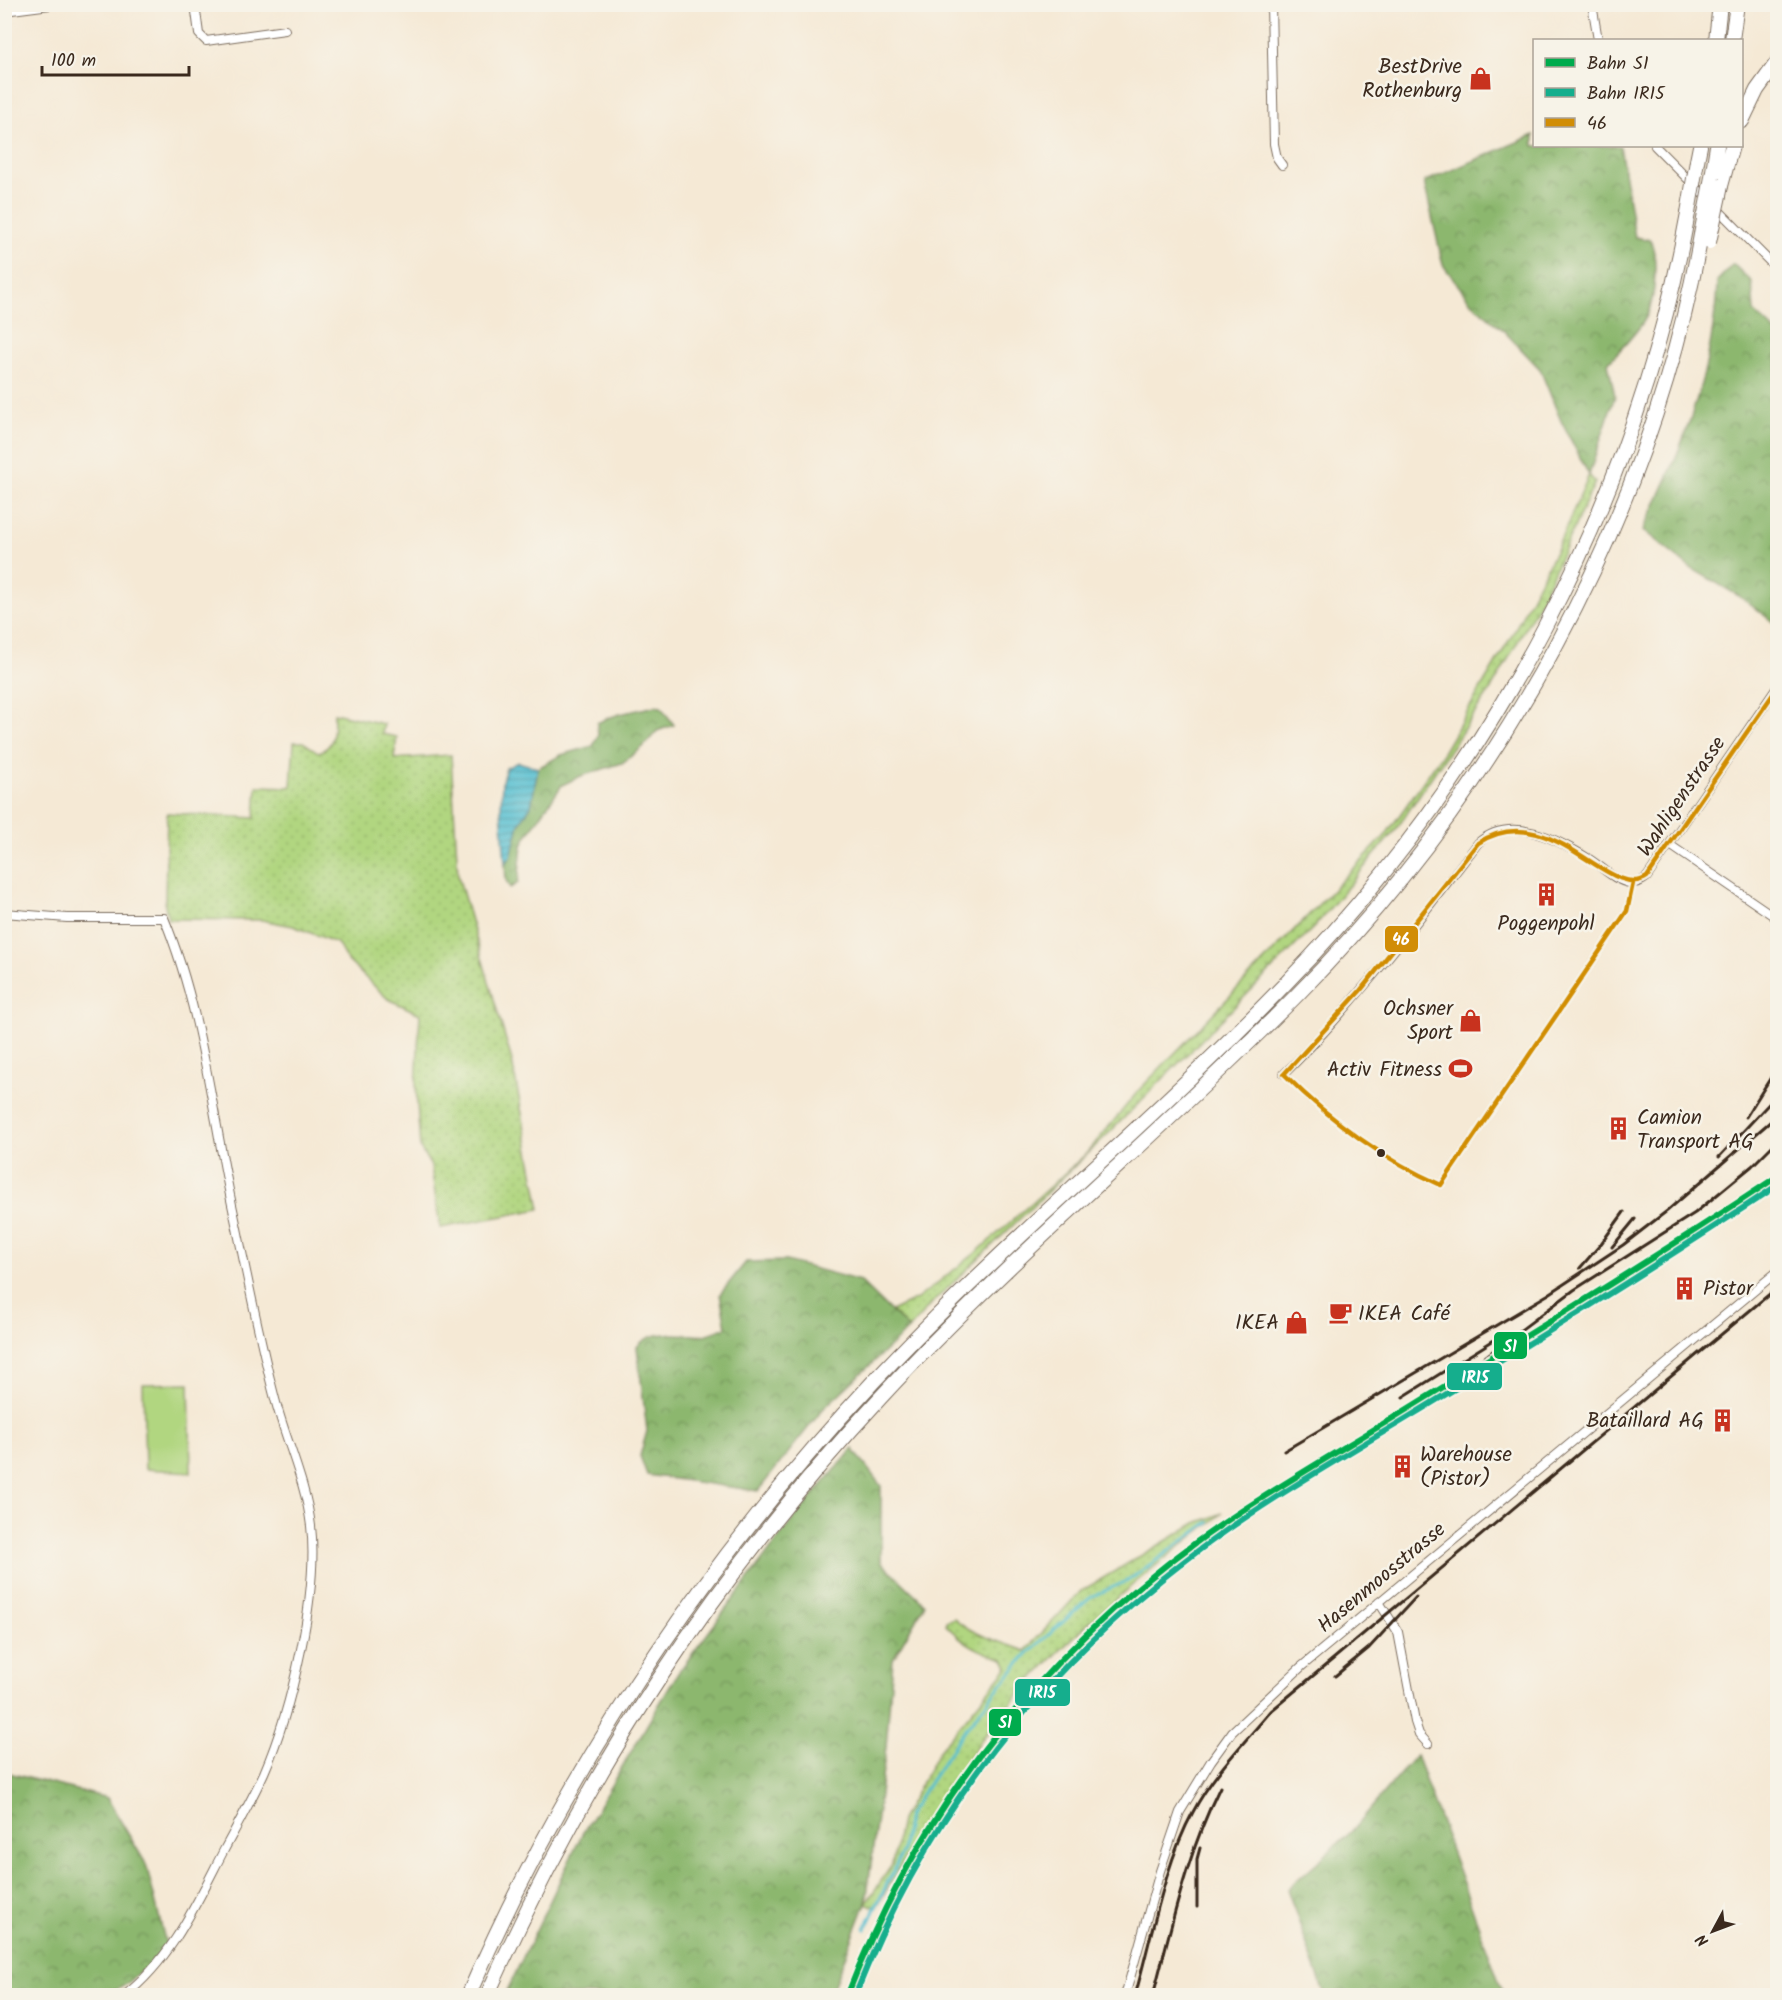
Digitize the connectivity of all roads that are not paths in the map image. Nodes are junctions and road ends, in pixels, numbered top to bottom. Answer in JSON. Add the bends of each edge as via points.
{"nodes":[{"id":1,"x":58,"y":4,"type":"edge"},
{"id":2,"x":195,"y":4,"type":"edge"},
{"id":3,"x":1271,"y":4,"type":"edge"},
{"id":4,"x":1592,"y":4,"type":"edge"},
{"id":5,"x":1720,"y":4,"type":"edge"},
{"id":6,"x":1737,"y":4,"type":"edge"},
{"id":7,"x":4,"y":11,"type":"edge"},
{"id":8,"x":285,"y":30,"type":"dead end"},
{"id":9,"x":1598,"y":39,"type":"edge"},
{"id":10,"x":1716,"y":39,"type":"edge"},
{"id":11,"x":1732,"y":39,"type":"edge"},
{"id":12,"x":1778,"y":61,"type":"edge"},
{"id":13,"x":1743,"y":119,"type":"edge"},
{"id":14,"x":1656,"y":147,"type":"edge"},
{"id":15,"x":1700,"y":147,"type":"edge"},
{"id":16,"x":1717,"y":147,"type":"edge"},
{"id":17,"x":1732,"y":147,"type":"edge"},
{"id":18,"x":1282,"y":165,"type":"dead end"},
{"id":19,"x":1717,"y":181,"type":"junction"},
{"id":20,"x":1778,"y":270,"type":"edge"},
{"id":21,"x":1778,"y":686,"type":"edge"},
{"id":22,"x":1670,"y":845,"type":"junction"},
{"id":23,"x":4,"y":913,"type":"edge"},
{"id":24,"x":1778,"y":919,"type":"edge"},
{"id":25,"x":1284,"y":1074,"type":"dead end"},
{"id":26,"x":1778,"y":1271,"type":"edge"},
{"id":27,"x":1379,"y":1602,"type":"junction"},
{"id":28,"x":1428,"y":1744,"type":"dead end"},
{"id":29,"x":124,"y":1995,"type":"edge"},
{"id":30,"x":468,"y":1995,"type":"edge"},
{"id":31,"x":487,"y":1995,"type":"edge"},
{"id":32,"x":1125,"y":1995,"type":"edge"}],
"edges":[{"from":1,"to":7,"type":"street"},
{"from":2,"to":8,"type":"street","via":[[199,34],[207,41]]},
{"from":3,"to":18,"type":"street","via":[[1274,144]]},
{"from":4,"to":9,"type":"street"},
{"from":5,"to":10,"type":"highway"},
{"from":6,"to":11,"type":"highway"},
{"from":12,"to":13,"type":"highway"},
{"from":14,"to":20,"type":"street"},
{"from":15,"to":30,"type":"highway","bridge":true,"via":[[1662,330],[1638,408],[1605,500],[1567,587],[1498,713],[1375,883],[1288,982],[904,1349],[762,1508],[654,1654],[607,1728],[523,1877]]},
{"from":16,"to":19,"type":"highway"},
{"from":17,"to":19,"type":"highway"},
{"from":19,"to":31,"type":"highway","bridge":true,"via":[[1656,412],[1596,566],[1522,705],[1471,784],[1414,862],[1302,990],[928,1348],[777,1516],[669,1660],[623,1732],[542,1877]]},
{"from":21,"to":22,"type":"street","name":"Wahligenstrasse"},
{"from":22,"to":24,"type":"street"},
{"from":22,"to":25,"type":"street","name":"Wahligenstrasse","via":[[1647,877],[1630,883],[1574,851],[1525,830],[1507,828],[1491,833],[1478,843],[1407,935]]},
{"from":23,"to":29,"type":"street","via":[[67,918],[164,918],[179,954],[210,1084],[274,1397],[312,1527],[306,1620],[287,1701],[264,1771],[169,1949],[152,1971]]},
{"from":26,"to":27,"type":"street","name":"Hasenmoosstrasse"},
{"from":27,"to":28,"type":"street","via":[[1398,1632],[1415,1722]]},
{"from":27,"to":32,"type":"street","name":"Hasenmoosstrasse","via":[[1268,1695],[1232,1732],[1211,1761],[1180,1812]]}]}
